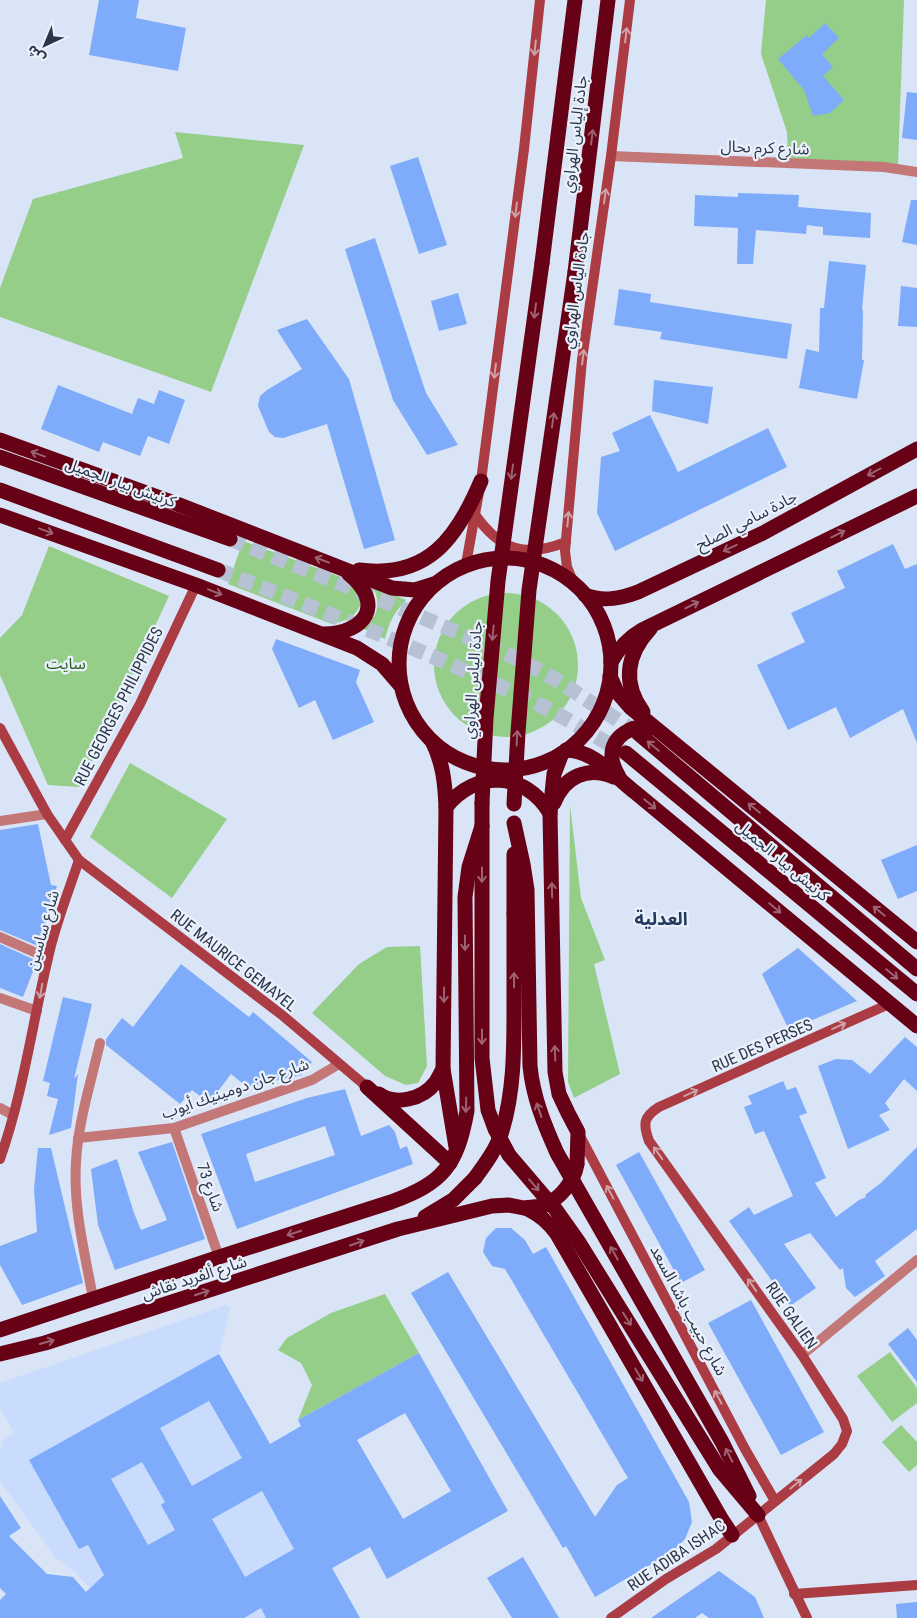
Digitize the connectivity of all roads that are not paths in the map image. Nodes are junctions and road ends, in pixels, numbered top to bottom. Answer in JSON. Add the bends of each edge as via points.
{"nodes":[{"id":1,"x":540,"y":0,"type":"edge"},
{"id":2,"x":575,"y":0,"type":"edge"},
{"id":3,"x":608,"y":0,"type":"edge"},
{"id":4,"x":630,"y":0,"type":"edge"},
{"id":5,"x":611,"y":156,"type":"junction"},
{"id":6,"x":917,"y":172,"type":"edge"},
{"id":7,"x":542,"y":263,"type":"joint"},
{"id":8,"x":575,"y":272,"type":"joint"},
{"id":9,"x":0,"y":440,"type":"edge"},
{"id":10,"x":917,"y":449,"type":"edge"},
{"id":11,"x":0,"y":457,"type":"edge"},
{"id":12,"x":481,"y":481,"type":"junction"},
{"id":13,"x":0,"y":490,"type":"edge"},
{"id":14,"x":917,"y":496,"type":"edge"},
{"id":15,"x":0,"y":514,"type":"edge"},
{"id":16,"x":476,"y":516,"type":"junction"},
{"id":17,"x":230,"y":540,"type":"tunnel mouth"},
{"id":18,"x":566,"y":542,"type":"junction"},
{"id":19,"x":466,"y":564,"type":"junction"},
{"id":20,"x":343,"y":568,"type":"junction"},
{"id":21,"x":218,"y":570,"type":"tunnel mouth"},
{"id":22,"x":434,"y":584,"type":"junction"},
{"id":23,"x":574,"y":584,"type":"junction"},
{"id":24,"x":196,"y":585,"type":"junction"},
{"id":25,"x":585,"y":595,"type":"junction"},
{"id":26,"x":659,"y":620,"type":"junction"},
{"id":27,"x":321,"y":634,"type":"junction"},
{"id":28,"x":610,"y":669,"type":"junction"},
{"id":29,"x":401,"y":686,"type":"junction"},
{"id":30,"x":0,"y":728,"type":"edge"},
{"id":31,"x":660,"y":732,"type":"junction"},
{"id":32,"x":639,"y":734,"type":"tunnel mouth"},
{"id":33,"x":431,"y":740,"type":"junction"},
{"id":34,"x":564,"y":752,"type":"junction"},
{"id":35,"x":626,"y":753,"type":"tunnel mouth"},
{"id":36,"x":621,"y":782,"type":"junction"},
{"id":37,"x":446,"y":807,"type":"junction"},
{"id":38,"x":48,"y":814,"type":"junction"},
{"id":39,"x":550,"y":814,"type":"junction"},
{"id":40,"x":0,"y":821,"type":"edge"},
{"id":41,"x":514,"y":823,"type":"junction"},
{"id":42,"x":482,"y":826,"type":"junction"},
{"id":43,"x":65,"y":840,"type":"junction"},
{"id":44,"x":79,"y":860,"type":"junction"},
{"id":45,"x":0,"y":938,"type":"edge"},
{"id":46,"x":917,"y":942,"type":"edge"},
{"id":47,"x":48,"y":958,"type":"junction"},
{"id":48,"x":917,"y":969,"type":"edge"},
{"id":49,"x":917,"y":994,"type":"edge"},
{"id":50,"x":0,"y":998,"type":"edge"},
{"id":51,"x":889,"y":1004,"type":"junction"},
{"id":52,"x":37,"y":1011,"type":"junction"},
{"id":53,"x":917,"y":1026,"type":"edge"},
{"id":54,"x":100,"y":1042,"type":"dead end"},
{"id":55,"x":339,"y":1064,"type":"junction"},
{"id":56,"x":443,"y":1069,"type":"junction"},
{"id":57,"x":367,"y":1087,"type":"junction"},
{"id":58,"x":0,"y":1108,"type":"edge"},
{"id":59,"x":13,"y":1115,"type":"junction"},
{"id":60,"x":648,"y":1116,"type":"joint"},
{"id":61,"x":174,"y":1128,"type":"junction"},
{"id":62,"x":578,"y":1132,"type":"junction"},
{"id":63,"x":78,"y":1138,"type":"junction"},
{"id":64,"x":454,"y":1157,"type":"junction"},
{"id":65,"x":0,"y":1159,"type":"edge"},
{"id":66,"x":524,"y":1208,"type":"junction"},
{"id":67,"x":398,"y":1229,"type":"junction"},
{"id":68,"x":219,"y":1257,"type":"junction"},
{"id":69,"x":917,"y":1260,"type":"edge"},
{"id":70,"x":93,"y":1298,"type":"junction"},
{"id":71,"x":0,"y":1330,"type":"edge"},
{"id":72,"x":0,"y":1354,"type":"edge"},
{"id":73,"x":802,"y":1355,"type":"junction"},
{"id":74,"x":775,"y":1501,"type":"junction"},
{"id":75,"x":758,"y":1515,"type":"junction"},
{"id":76,"x":732,"y":1535,"type":"junction"},
{"id":77,"x":917,"y":1585,"type":"edge"},
{"id":78,"x":794,"y":1594,"type":"junction"},
{"id":79,"x":611,"y":1618,"type":"edge"},
{"id":80,"x":807,"y":1618,"type":"edge"}],
"edges":[{"from":1,"to":12,"type":"street","one_way":true},
{"from":2,"to":7,"type":"highway","name":"جادة إلياس الهراوي"},
{"from":8,"to":3,"type":"highway","name":"جادة إلياس الهراوي","one_way":true},
{"from":5,"to":4,"type":"street","name":"جادة الياس الهراوي","one_way":true},
{"from":5,"to":6,"type":"street","name":"شارع كرم ىحال","via":[[884,167]]},
{"from":18,"to":5,"type":"street","name":"جادة الياس الهراوي","one_way":true,"via":[[582,360]]},
{"from":7,"to":42,"type":"highway","name":"جادة الياس الهراوي","one_way":true,"bridge":true,"via":[[498,581],[486,718]]},
{"from":41,"to":8,"type":"highway","name":"جادة الياس الهراوي","one_way":true,"bridge":true,"via":[[529,590]]},
{"from":20,"to":9,"type":"highway","one_way":true},
{"from":10,"to":25,"type":"highway","name":"جادة سامي الصلح","one_way":true,"via":[[762,533],[638,592],[607,599]]},
{"from":11,"to":17,"type":"highway","name":"كرنيش بيار الجميل"},
{"from":12,"to":16,"type":"street"},
{"from":12,"to":20,"type":"highway","via":[[460,524],[427,558],[390,571]]},
{"from":13,"to":21,"type":"highway"},
{"from":26,"to":14,"type":"highway","one_way":true},
{"from":15,"to":24,"type":"highway","one_way":true},
{"from":16,"to":18,"type":"street","via":[[499,541],[515,548],[532,551],[550,549]]},
{"from":16,"to":19,"type":"street"},
{"from":18,"to":23,"type":"street","name":"جادة الياس الهراوي","via":[[567,567]]},
{"from":19,"to":22,"type":"highway"},
{"from":19,"to":23,"type":"highway","via":[[494,558],[523,559],[550,568]]},
{"from":20,"to":22,"type":"highway","via":[[399,589],[415,590]]},
{"from":20,"to":27,"type":"highway","via":[[365,592],[366,614],[352,629]]},
{"from":22,"to":29,"type":"highway","via":[[415,606],[403,631],[398,658]]},
{"from":23,"to":25,"type":"highway"},
{"from":24,"to":27,"type":"highway","one_way":true},
{"from":24,"to":43,"type":"street","name":"RUE GEORGES PHILIPPIDES","via":[[140,704]]},
{"from":25,"to":28,"type":"highway","via":[[599,615],[607,638]]},
{"from":26,"to":28,"type":"highway","via":[[627,640],[616,652]]},
{"from":26,"to":31,"type":"highway","via":[[633,653],[629,680],[635,700]]},
{"from":27,"to":29,"type":"highway","via":[[373,658],[390,671]]},
{"from":28,"to":31,"type":"highway","via":[[613,685],[621,698]]},
{"from":28,"to":34,"type":"highway","via":[[607,691],[596,718]]},
{"from":29,"to":33,"type":"highway","via":[[414,718]]},
{"from":30,"to":38,"type":"street"},
{"from":31,"to":36,"type":"highway","via":[[641,726],[623,734],[616,742],[613,767]]},
{"from":46,"to":31,"type":"highway","one_way":true},
{"from":48,"to":32,"type":"highway","name":"كرنيش بيار الجميل","one_way":true},
{"from":33,"to":34,"type":"highway","via":[[472,764],[495,769],[518,769]]},
{"from":33,"to":37,"type":"highway","via":[[444,774]]},
{"from":34,"to":36,"type":"highway","via":[[572,750],[586,754],[604,765]]},
{"from":34,"to":39,"type":"highway","via":[[554,774]]},
{"from":35,"to":49,"type":"highway","name":"كرنيش بيار الجميل","one_way":true},
{"from":36,"to":39,"type":"highway","via":[[598,772],[574,778],[561,789]]},
{"from":36,"to":51,"type":"highway","one_way":true},
{"from":37,"to":39,"type":"highway","via":[[470,786],[500,780],[530,790],[542,800]]},
{"from":37,"to":56,"type":"highway","one_way":true},
{"from":38,"to":40,"type":"street"},
{"from":38,"to":43,"type":"street"},
{"from":62,"to":39,"type":"highway","one_way":true,"via":[[560,1094],[555,1072]]},
{"from":67,"to":41,"type":"highway","one_way":true,"bridge":true,"via":[[453,1200],[475,1178],[502,1133],[513,1066]]},
{"from":75,"to":41,"type":"highway","one_way":true,"via":[[722,1442],[557,1153],[542,1121],[530,1066],[527,890]]},
{"from":42,"to":64,"type":"highway","one_way":true,"via":[[465,897],[467,1110]]},
{"from":42,"to":75,"type":"highway","name":"جادة الياس الهراوي","one_way":true,"via":[[482,1058],[487,1103],[495,1129],[515,1163],[578,1241],[720,1470]]},
{"from":43,"to":44,"type":"street"},
{"from":44,"to":47,"type":"street","name":"شارع ساسين"},
{"from":44,"to":55,"type":"street","name":"RUE MAURICE GEMAYEL","via":[[282,1015]]},
{"from":45,"to":47,"type":"street"},
{"from":47,"to":52,"type":"street","name":"شارع ساسين","one_way":true},
{"from":50,"to":52,"type":"street"},
{"from":51,"to":53,"type":"highway"},
{"from":60,"to":51,"type":"street","name":"RUE DES PERSES","one_way":true,"via":[[659,1107]]},
{"from":52,"to":59,"type":"street","name":"شارع ساسين"},
{"from":54,"to":63,"type":"street"},
{"from":55,"to":57,"type":"street","name":"RUE MAURICE GEMAYEL"},
{"from":55,"to":61,"type":"street","name":"شارع جان دومينيك أيوب","via":[[312,1080]]},
{"from":56,"to":57,"type":"highway","via":[[434,1085],[419,1096],[392,1099]]},
{"from":56,"to":64,"type":"highway"},
{"from":57,"to":64,"type":"highway"},
{"from":58,"to":59,"type":"street"},
{"from":59,"to":65,"type":"street","name":"شارع ساسين"},
{"from":73,"to":60,"type":"street","name":"RUE GALIEN","one_way":true,"via":[[649,1141],[645,1129]]},
{"from":61,"to":63,"type":"street","name":"شارع جان دومينيك أيوب"},
{"from":61,"to":68,"type":"street","name":"شارع 73"},
{"from":62,"to":66,"type":"highway","bridge":true,"via":[[577,1164],[572,1180],[550,1204]]},
{"from":74,"to":62,"type":"street","name":"شارع حبيب باشا السعد","one_way":true},
{"from":63,"to":70,"type":"street","via":[[77,1210]]},
{"from":64,"to":68,"type":"highway","name":"شارع ألفريد نقاش","one_way":true,"via":[[432,1182],[414,1194]]},
{"from":66,"to":67,"type":"highway","via":[[492,1206]]},
{"from":66,"to":76,"type":"highway","one_way":true,"via":[[548,1222],[557,1234]]},
{"from":72,"to":67,"type":"highway","name":"شارع ألفريد نقاش","one_way":true,"via":[[45,1343]]},
{"from":68,"to":70,"type":"highway","name":"شارع ألفريد نقاش"},
{"from":69,"to":73,"type":"street"},
{"from":70,"to":71,"type":"highway","name":"شارع ألفريد نقاش"},
{"from":74,"to":73,"type":"street","name":"RUE GALIEN","one_way":true,"via":[[834,1454],[847,1431],[843,1419]]},
{"from":74,"to":75,"type":"street","name":"RUE GALIEN"},
{"from":75,"to":76,"type":"street","name":"RUE ADIBA ISHAC"},
{"from":75,"to":78,"type":"street"},
{"from":76,"to":79,"type":"street","name":"RUE ADIBA ISHAC"},
{"from":77,"to":78,"type":"street"},
{"from":78,"to":80,"type":"street"}]}
